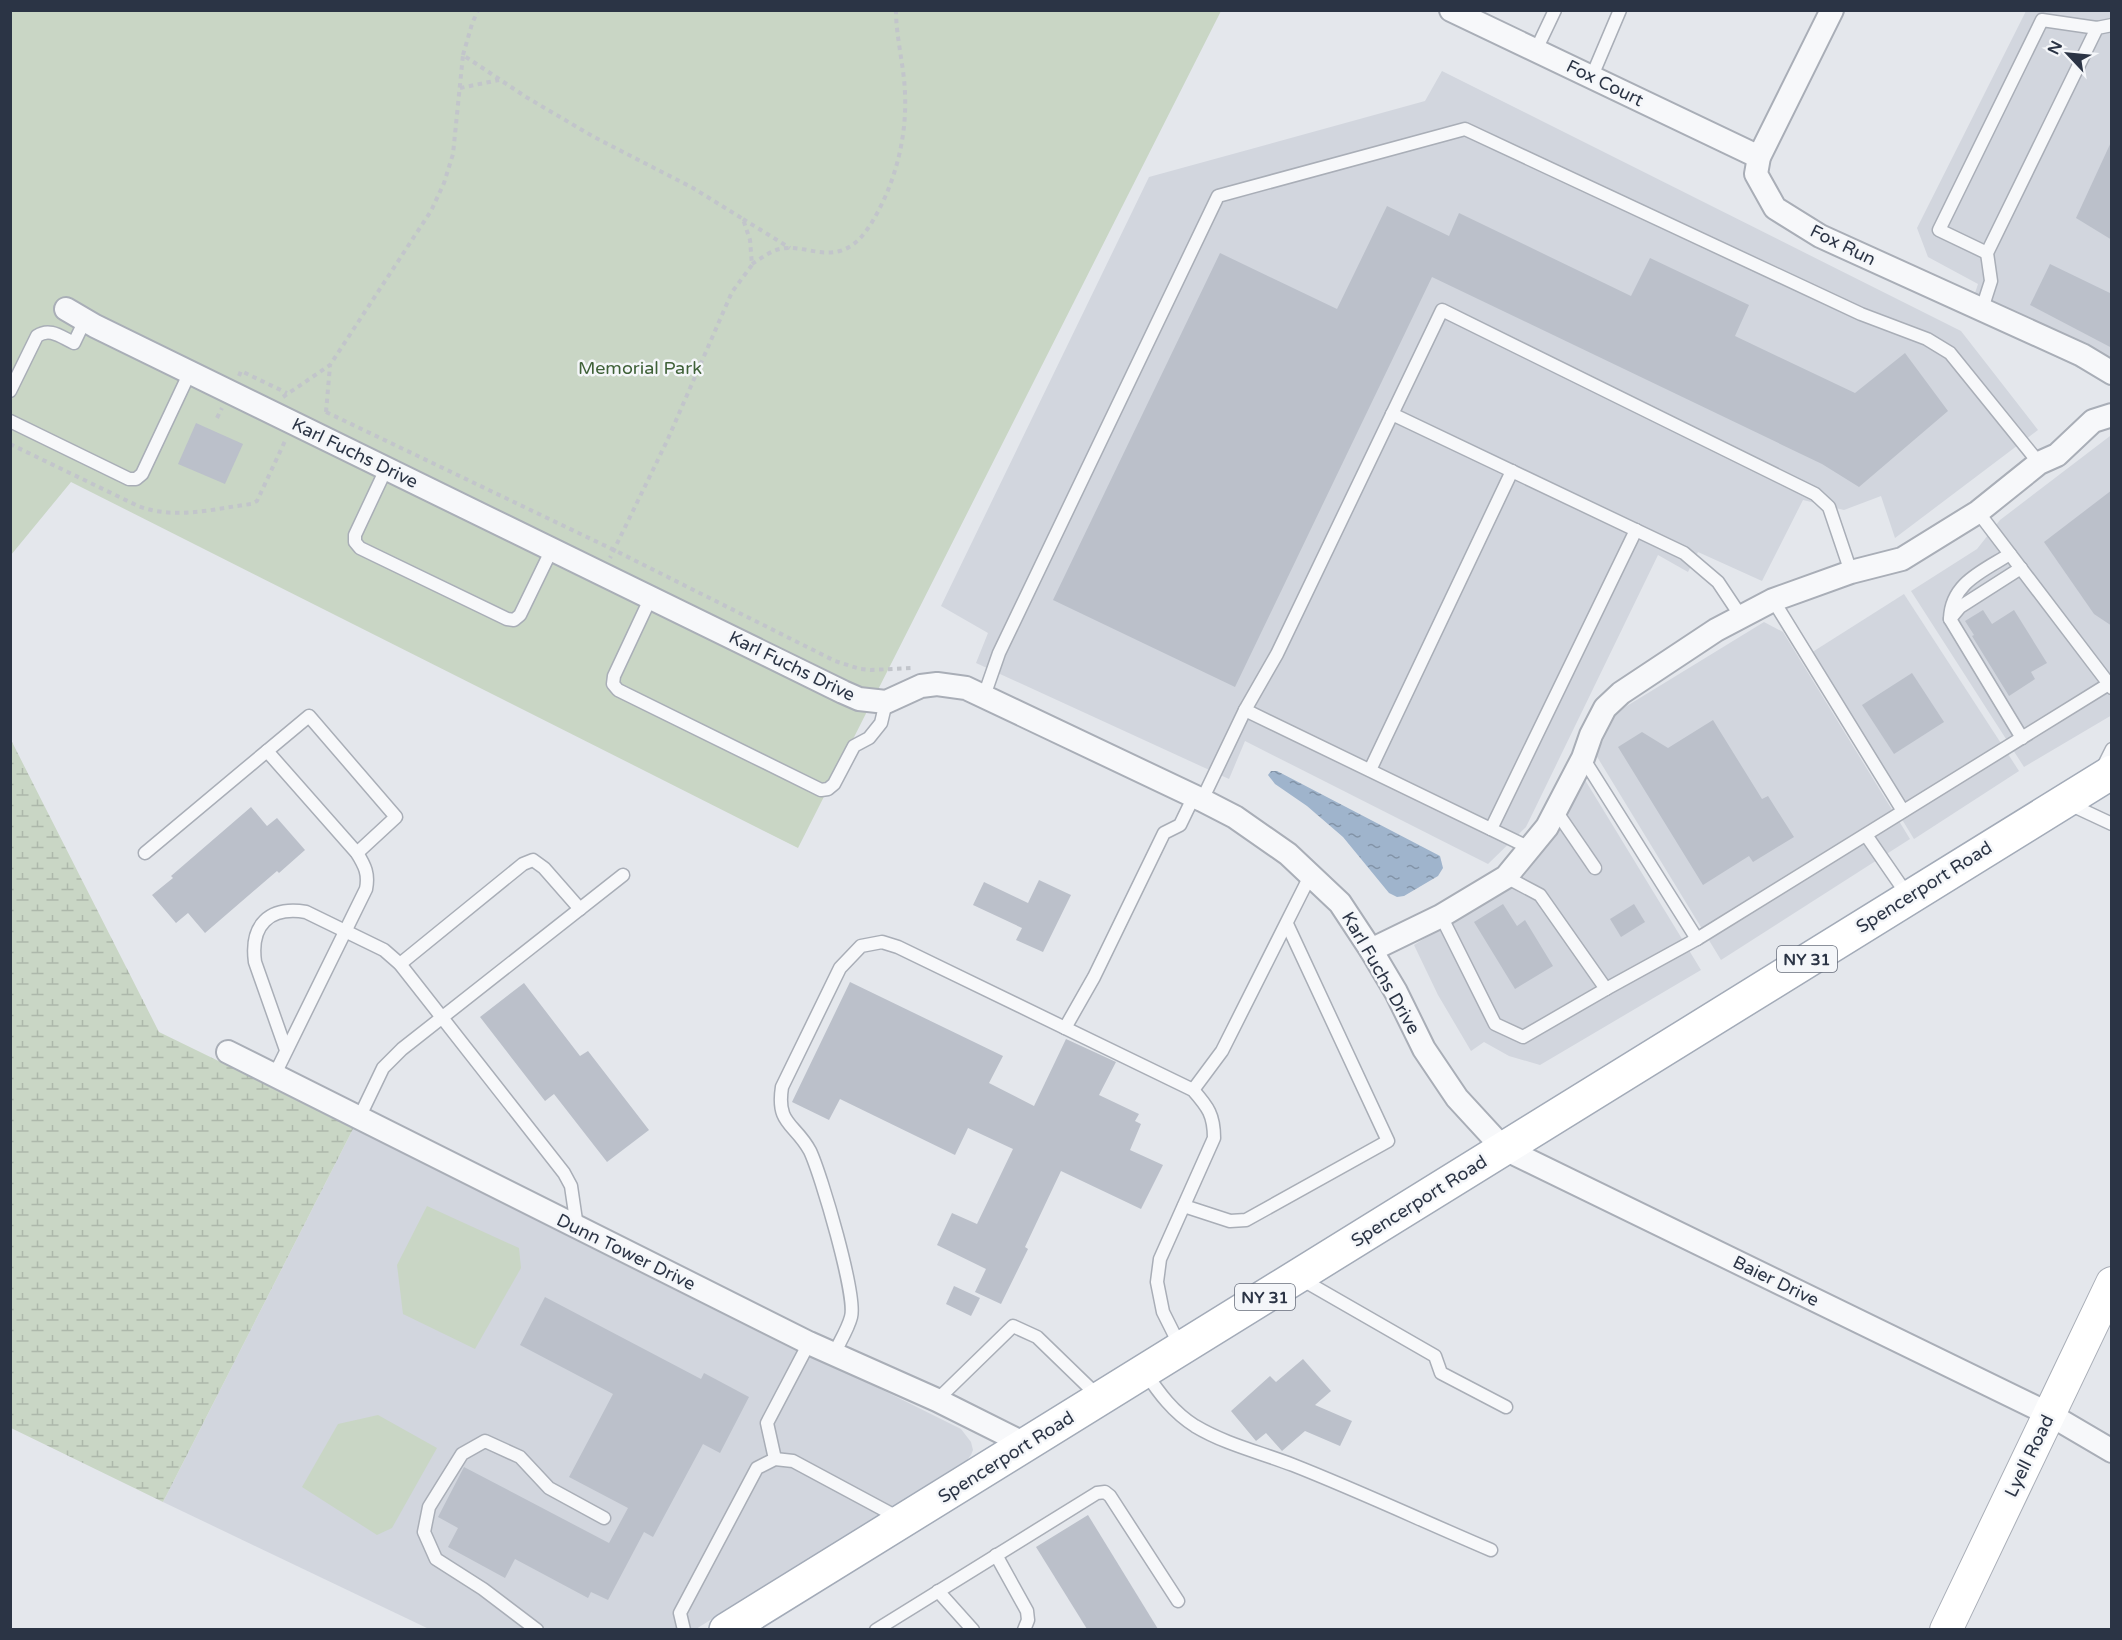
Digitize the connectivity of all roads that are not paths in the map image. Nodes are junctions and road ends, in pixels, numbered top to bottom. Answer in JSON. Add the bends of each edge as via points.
{"nodes":[{"id":1,"x":1451,"y":10,"type":"edge"},
{"id":2,"x":1556,"y":10,"type":"edge"},
{"id":3,"x":1620,"y":10,"type":"edge"},
{"id":4,"x":1832,"y":10,"type":"edge"},
{"id":5,"x":2112,"y":25,"type":"edge"},
{"id":6,"x":2097,"y":28,"type":"junction"},
{"id":7,"x":1536,"y":50,"type":"junction"},
{"id":8,"x":1592,"y":76,"type":"junction"},
{"id":9,"x":1759,"y":156,"type":"junction"},
{"id":10,"x":1987,"y":253,"type":"junction"},
{"id":11,"x":1982,"y":309,"type":"junction"},
{"id":12,"x":76,"y":315,"type":"joint"},
{"id":13,"x":190,"y":372,"type":"junction"},
{"id":14,"x":2112,"y":373,"type":"edge"},
{"id":15,"x":10,"y":391,"type":"edge"},
{"id":16,"x":1392,"y":414,"type":"junction"},
{"id":17,"x":2112,"y":415,"type":"edge"},
{"id":18,"x":10,"y":421,"type":"edge"},
{"id":19,"x":2039,"y":463,"type":"junction"},
{"id":20,"x":386,"y":469,"type":"junction"},
{"id":21,"x":1512,"y":471,"type":"junction"},
{"id":22,"x":1978,"y":512,"type":"junction"},
{"id":23,"x":1636,"y":530,"type":"junction"},
{"id":24,"x":552,"y":549,"type":"junction"},
{"id":25,"x":2010,"y":554,"type":"junction"},
{"id":26,"x":2020,"y":568,"type":"junction"},
{"id":27,"x":1851,"y":572,"type":"junction"},
{"id":28,"x":651,"y":597,"type":"junction"},
{"id":29,"x":1773,"y":600,"type":"junction"},
{"id":30,"x":1740,"y":615,"type":"junction"},
{"id":31,"x":1950,"y":619,"type":"junction"},
{"id":32,"x":2111,"y":684,"type":"edge"},
{"id":33,"x":984,"y":696,"type":"junction"},
{"id":34,"x":886,"y":702,"type":"junction"},
{"id":35,"x":1245,"y":710,"type":"junction"},
{"id":36,"x":2022,"y":738,"type":"junction"},
{"id":37,"x":2112,"y":749,"type":"edge"},
{"id":38,"x":267,"y":751,"type":"junction"},
{"id":39,"x":1583,"y":758,"type":"junction"},
{"id":40,"x":1370,"y":770,"type":"junction"},
{"id":41,"x":2104,"y":776,"type":"edge"},
{"id":42,"x":1198,"y":798,"type":"junction"},
{"id":43,"x":2063,"y":801,"type":"junction"},
{"id":44,"x":1556,"y":811,"type":"junction"},
{"id":45,"x":1903,"y":811,"type":"junction"},
{"id":46,"x":2112,"y":824,"type":"edge"},
{"id":47,"x":1491,"y":829,"type":"junction"},
{"id":48,"x":1866,"y":835,"type":"junction"},
{"id":49,"x":1530,"y":848,"type":"junction"},
{"id":50,"x":145,"y":853,"type":"dead end"},
{"id":51,"x":357,"y":853,"type":"junction"},
{"id":52,"x":1595,"y":868,"type":"dead end"},
{"id":53,"x":1311,"y":874,"type":"junction"},
{"id":54,"x":623,"y":875,"type":"dead end"},
{"id":55,"x":1506,"y":877,"type":"junction"},
{"id":56,"x":1909,"y":897,"type":"junction"},
{"id":57,"x":580,"y":909,"type":"junction"},
{"id":58,"x":1441,"y":916,"type":"junction"},
{"id":59,"x":1287,"y":924,"type":"junction"},
{"id":60,"x":344,"y":930,"type":"junction"},
{"id":61,"x":1697,"y":939,"type":"junction"},
{"id":62,"x":1371,"y":950,"type":"junction"},
{"id":63,"x":400,"y":964,"type":"junction"},
{"id":64,"x":1606,"y":989,"type":"junction"},
{"id":65,"x":441,"y":1018,"type":"junction"},
{"id":66,"x":1065,"y":1028,"type":"junction"},
{"id":67,"x":286,"y":1050,"type":"junction"},
{"id":68,"x":228,"y":1052,"type":"dead end"},
{"id":69,"x":274,"y":1076,"type":"junction"},
{"id":70,"x":1193,"y":1089,"type":"junction"},
{"id":71,"x":359,"y":1118,"type":"junction"},
{"id":72,"x":1503,"y":1148,"type":"junction"},
{"id":73,"x":1184,"y":1206,"type":"junction"},
{"id":74,"x":577,"y":1227,"type":"junction"},
{"id":75,"x":1297,"y":1277,"type":"junction"},
{"id":76,"x":2112,"y":1283,"type":"edge"},
{"id":77,"x":809,"y":1342,"type":"junction"},
{"id":78,"x":1181,"y":1349,"type":"junction"},
{"id":79,"x":834,"y":1354,"type":"junction"},
{"id":80,"x":1145,"y":1371,"type":"junction"},
{"id":81,"x":1101,"y":1399,"type":"junction"},
{"id":82,"x":937,"y":1400,"type":"junction"},
{"id":83,"x":1506,"y":1407,"type":"dead end"},
{"id":84,"x":2049,"y":1414,"type":"junction"},
{"id":85,"x":1027,"y":1445,"type":"junction"},
{"id":86,"x":2112,"y":1451,"type":"edge"},
{"id":87,"x":775,"y":1459,"type":"junction"},
{"id":88,"x":604,"y":1518,"type":"dead end"},
{"id":89,"x":904,"y":1521,"type":"junction"},
{"id":90,"x":1491,"y":1550,"type":"dead end"},
{"id":91,"x":996,"y":1555,"type":"junction"},
{"id":92,"x":938,"y":1591,"type":"junction"},
{"id":93,"x":1178,"y":1601,"type":"dead end"},
{"id":94,"x":537,"y":1629,"type":"edge"},
{"id":95,"x":684,"y":1629,"type":"edge"},
{"id":96,"x":726,"y":1629,"type":"edge"},
{"id":97,"x":876,"y":1629,"type":"edge"},
{"id":98,"x":973,"y":1629,"type":"edge"},
{"id":99,"x":1024,"y":1629,"type":"edge"},
{"id":100,"x":1946,"y":1629,"type":"edge"}],
"edges":[{"from":1,"to":7,"type":"street","name":"Fox Court"},
{"from":2,"to":7,"type":"lane"},
{"from":3,"to":8,"type":"lane"},
{"from":4,"to":9,"type":"street"},
{"from":5,"to":6,"type":"lane"},
{"from":6,"to":10,"type":"lane"},
{"from":6,"to":10,"type":"lane","via":[[2042,20],[1939,230]]},
{"from":7,"to":8,"type":"street","name":"Fox Court"},
{"from":8,"to":9,"type":"street","name":"Fox Court"},
{"from":9,"to":11,"type":"street","name":"Fox Run","via":[[1756,174],[1775,208],[1820,236]]},
{"from":10,"to":11,"type":"lane","via":[[1991,280]]},
{"from":11,"to":14,"type":"street","name":"Fox Run"},
{"from":12,"to":13,"type":"street","name":"Karl Fuchs Drive"},
{"from":12,"to":15,"type":"lane","via":[[74,343],[50,332],[37,336]]},
{"from":13,"to":18,"type":"lane","via":[[142,474],[136,479]]},
{"from":13,"to":20,"type":"street","name":"Karl Fuchs Drive"},
{"from":16,"to":21,"type":"lane"},
{"from":16,"to":27,"type":"lane","via":[[1442,310],[1815,494],[1829,507]]},
{"from":16,"to":35,"type":"lane","via":[[1277,654]]},
{"from":17,"to":19,"type":"street","via":[[2093,421],[2057,455]]},
{"from":19,"to":22,"type":"street"},
{"from":19,"to":33,"type":"lane","via":[[1950,352],[1466,129],[1218,196],[999,653]]},
{"from":20,"to":24,"type":"street","name":"Karl Fuchs Drive"},
{"from":20,"to":24,"type":"lane","via":[[355,542],[360,548],[507,619],[514,620],[520,615]]},
{"from":21,"to":23,"type":"lane"},
{"from":21,"to":40,"type":"lane"},
{"from":22,"to":25,"type":"lane"},
{"from":22,"to":27,"type":"street","via":[[1902,560]]},
{"from":23,"to":30,"type":"lane","via":[[1699,564],[1718,582]]},
{"from":23,"to":47,"type":"lane"},
{"from":24,"to":28,"type":"street","name":"Karl Fuchs Drive"},
{"from":25,"to":26,"type":"lane"},
{"from":25,"to":31,"type":"lane","via":[[1959,589],[1950,605]]},
{"from":26,"to":31,"type":"lane","via":[[1969,601]]},
{"from":26,"to":32,"type":"lane"},
{"from":27,"to":29,"type":"street"},
{"from":28,"to":34,"type":"street","name":"Karl Fuchs Drive","via":[[843,692],[859,699]]},
{"from":28,"to":34,"type":"lane","via":[[614,676],[618,690],[821,790],[834,784],[854,746],[869,738],[881,723]]},
{"from":29,"to":30,"type":"street"},
{"from":29,"to":45,"type":"lane"},
{"from":30,"to":39,"type":"street","via":[[1621,693],[1605,708]]},
{"from":31,"to":36,"type":"lane"},
{"from":32,"to":36,"type":"lane"},
{"from":33,"to":34,"type":"street","name":"Karl Fuchs Drive","via":[[951,684],[921,686]]},
{"from":33,"to":42,"type":"street","name":"Karl Fuchs Drive"},
{"from":35,"to":40,"type":"lane"},
{"from":35,"to":42,"type":"lane"},
{"from":36,"to":45,"type":"lane"},
{"from":37,"to":41,"type":"lane"},
{"from":38,"to":50,"type":"lane"},
{"from":38,"to":51,"type":"lane"},
{"from":38,"to":51,"type":"lane","via":[[309,716],[396,817]]},
{"from":39,"to":44,"type":"street"},
{"from":39,"to":61,"type":"lane"},
{"from":40,"to":47,"type":"lane"},
{"from":41,"to":43,"type":"main road","name":"Spencerport Road","number":"NY 31"},
{"from":42,"to":53,"type":"street","name":"Karl Fuchs Drive","via":[[1262,834]]},
{"from":42,"to":66,"type":"lane","via":[[1180,825],[1164,833]]},
{"from":43,"to":46,"type":"lane"},
{"from":43,"to":56,"type":"main road","name":"Spencerport Road","number":"NY 31"},
{"from":44,"to":49,"type":"street"},
{"from":44,"to":52,"type":"lane"},
{"from":45,"to":48,"type":"lane"},
{"from":47,"to":49,"type":"lane"},
{"from":48,"to":56,"type":"lane"},
{"from":48,"to":61,"type":"lane"},
{"from":49,"to":55,"type":"street"},
{"from":51,"to":60,"type":"lane","via":[[365,865],[366,889]]},
{"from":53,"to":59,"type":"lane"},
{"from":53,"to":62,"type":"street","name":"Karl Fuchs Drive","via":[[1340,903]]},
{"from":54,"to":57,"type":"lane"},
{"from":55,"to":58,"type":"street"},
{"from":55,"to":64,"type":"lane","via":[[1540,895]]},
{"from":56,"to":72,"type":"main road","name":"Spencerport Road","number":"NY 31"},
{"from":57,"to":63,"type":"lane","via":[[533,860],[522,864]]},
{"from":57,"to":65,"type":"lane"},
{"from":58,"to":62,"type":"street"},
{"from":58,"to":64,"type":"lane","via":[[1495,1024],[1522,1037]]},
{"from":59,"to":70,"type":"lane","via":[[1222,1051]]},
{"from":59,"to":73,"type":"lane","via":[[1388,1141],[1246,1220],[1230,1221]]},
{"from":60,"to":63,"type":"lane","via":[[384,950]]},
{"from":60,"to":67,"type":"lane"},
{"from":60,"to":67,"type":"lane","via":[[294,910],[268,917],[255,936],[255,962]]},
{"from":61,"to":64,"type":"lane"},
{"from":62,"to":72,"type":"street","name":"Karl Fuchs Drive","via":[[1457,1098]]},
{"from":63,"to":65,"type":"lane"},
{"from":65,"to":71,"type":"lane","via":[[383,1068]]},
{"from":65,"to":74,"type":"lane","via":[[564,1173],[571,1186]]},
{"from":66,"to":70,"type":"lane"},
{"from":66,"to":79,"type":"lane","via":[[882,942],[861,945],[840,968],[782,1087],[780,1103],[784,1119],[808,1149],[817,1170],[849,1284],[852,1316]]},
{"from":67,"to":69,"type":"lane"},
{"from":68,"to":69,"type":"street","name":"Dunn Tower Drive"},
{"from":69,"to":71,"type":"street","name":"Dunn Tower Drive"},
{"from":70,"to":73,"type":"lane","via":[[1208,1106],[1214,1138]]},
{"from":71,"to":74,"type":"street","name":"Dunn Tower Drive"},
{"from":72,"to":75,"type":"main road","name":"Spencerport Road","number":"NY 31"},
{"from":72,"to":84,"type":"street","name":"Baier Drive"},
{"from":73,"to":78,"type":"lane","via":[[1160,1259],[1157,1282],[1163,1312]]},
{"from":74,"to":77,"type":"street","name":"Dunn Tower Drive"},
{"from":75,"to":78,"type":"main road","name":"Spencerport Road","number":"NY 31"},
{"from":75,"to":83,"type":"lane","via":[[1435,1356],[1441,1372]]},
{"from":76,"to":84,"type":"street","name":"Lyell Road"},
{"from":77,"to":79,"type":"street","name":"Dunn Tower Drive"},
{"from":77,"to":87,"type":"lane","via":[[767,1423]]},
{"from":78,"to":80,"type":"main road","name":"Spencerport Road","number":"NY 31"},
{"from":79,"to":82,"type":"street","name":"Dunn Tower Drive"},
{"from":80,"to":81,"type":"main road","name":"Spencerport Road","number":"NY 31"},
{"from":80,"to":90,"type":"lane","via":[[1174,1410],[1220,1439],[1292,1465]]},
{"from":81,"to":82,"type":"lane","via":[[1037,1337],[1012,1326]]},
{"from":81,"to":85,"type":"main road","name":"Spencerport Road","number":"NY 31"},
{"from":82,"to":85,"type":"street","name":"Dunn Tower Drive"},
{"from":84,"to":86,"type":"street","name":"Baier Drive"},
{"from":84,"to":100,"type":"street","name":"Lyell Road"},
{"from":85,"to":89,"type":"main road","name":"Spencerport Road","number":"NY 31"},
{"from":87,"to":89,"type":"lane","via":[[793,1461]]},
{"from":87,"to":95,"type":"lane","via":[[757,1468],[680,1613]]},
{"from":88,"to":94,"type":"lane","via":[[549,1488],[520,1458],[484,1442],[462,1454],[429,1507],[424,1532],[436,1559]]},
{"from":89,"to":96,"type":"main road","name":"Spencerport Road","number":"NY 31"},
{"from":91,"to":92,"type":"lane"},
{"from":91,"to":93,"type":"lane","via":[[1097,1493],[1105,1492]]},
{"from":91,"to":99,"type":"lane","via":[[1027,1611]]},
{"from":92,"to":97,"type":"lane"},
{"from":92,"to":98,"type":"lane"}]}
